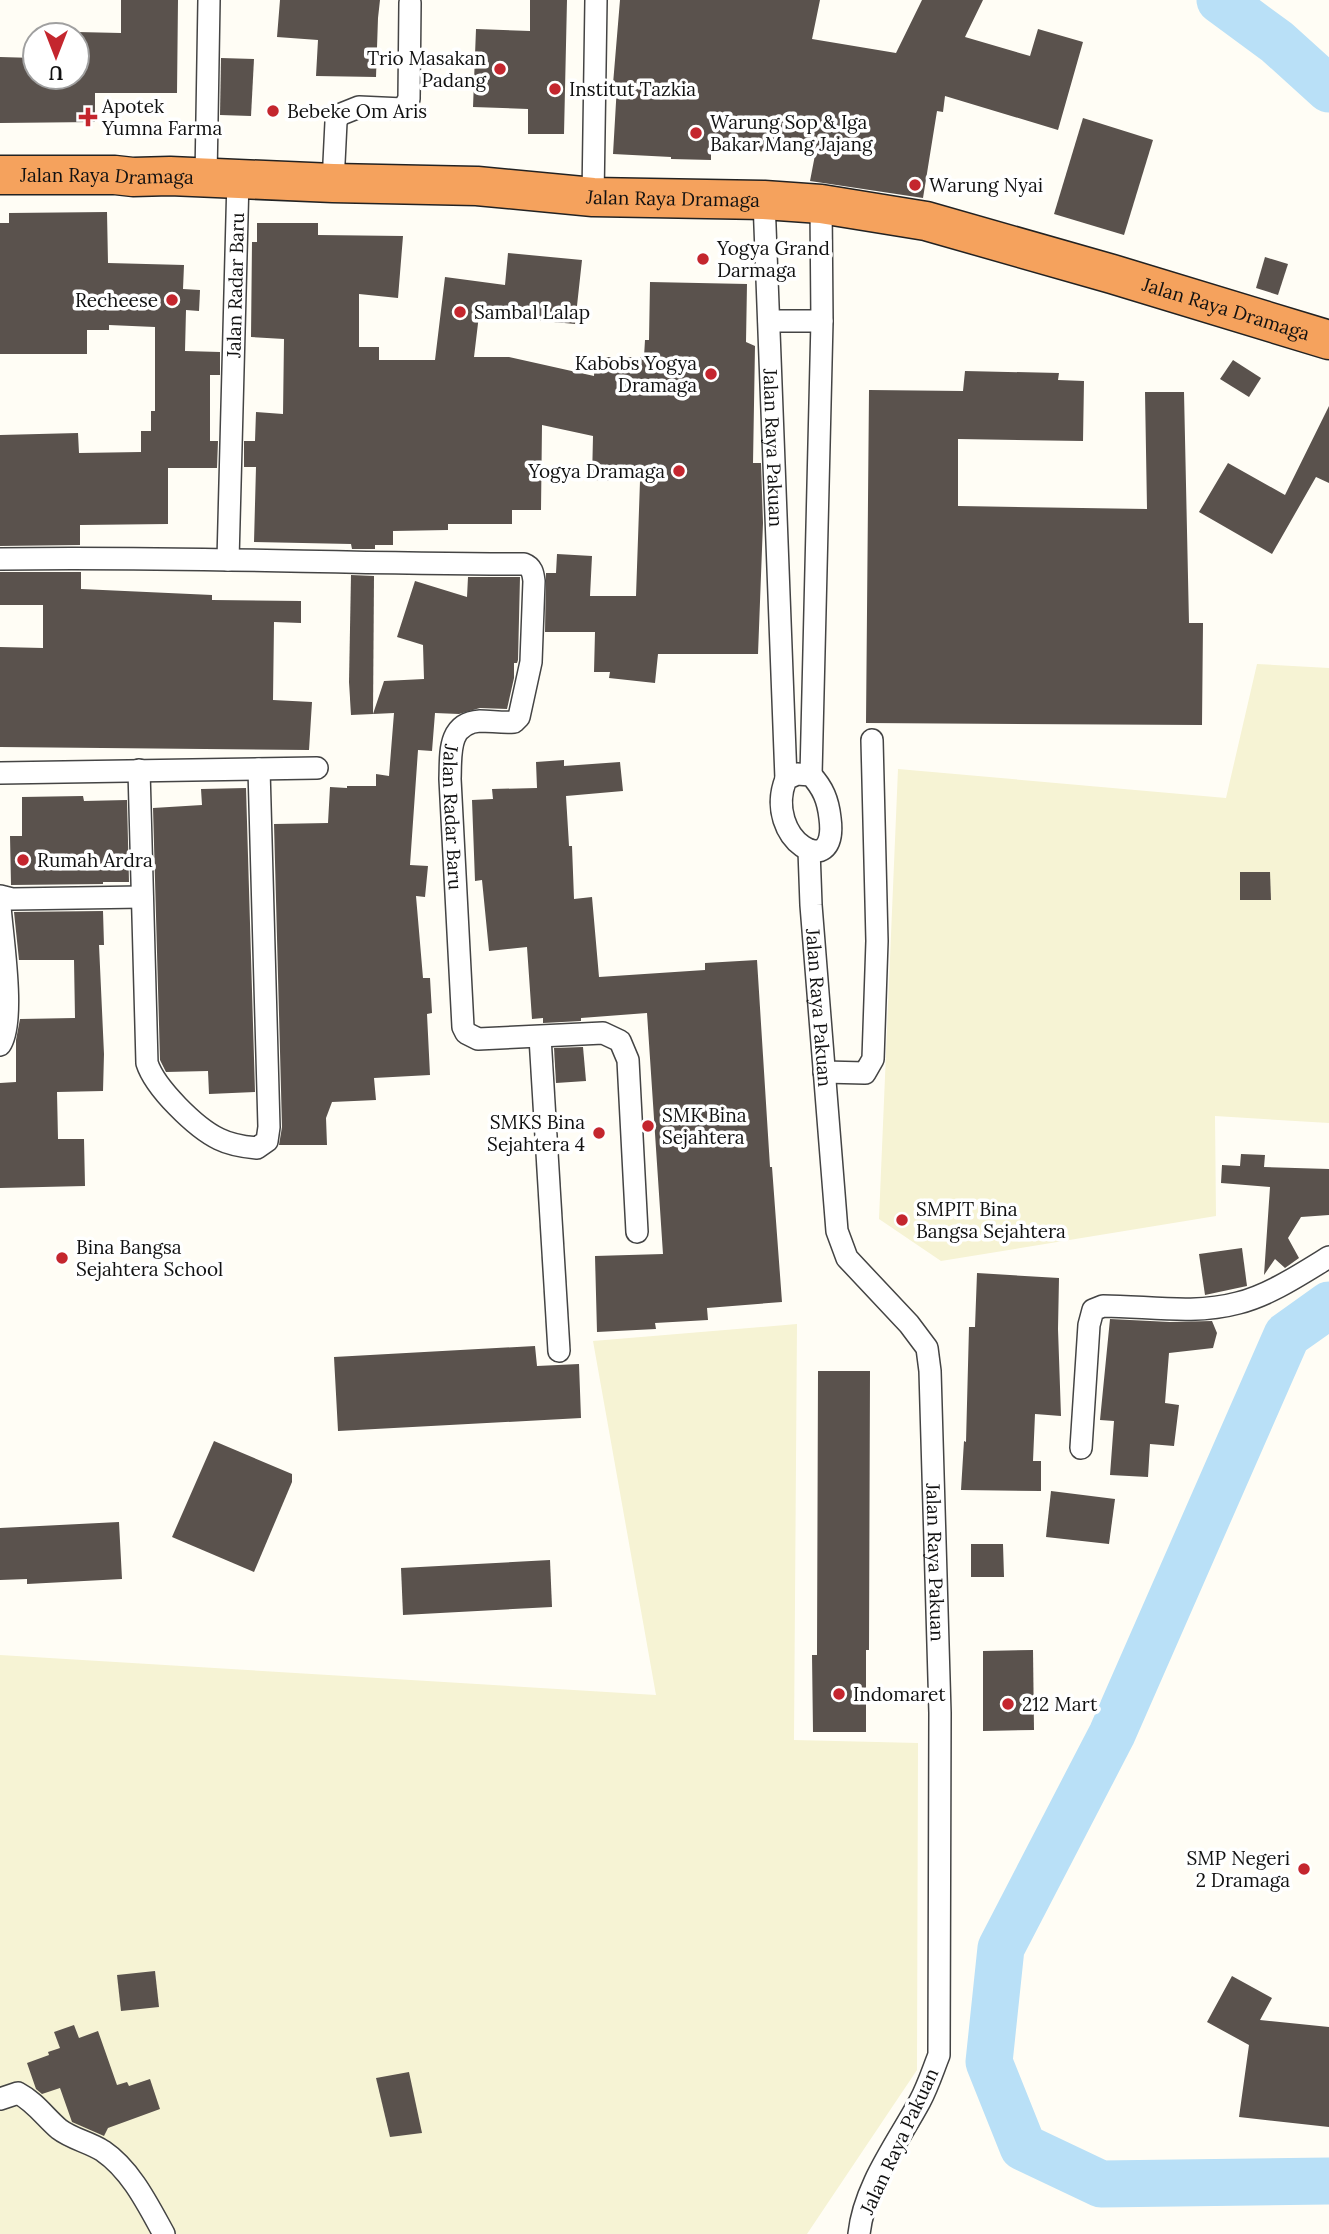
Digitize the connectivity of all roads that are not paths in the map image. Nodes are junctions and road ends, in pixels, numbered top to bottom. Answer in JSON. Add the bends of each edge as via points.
{"nodes":[{"id":1,"x":209,"y":0,"type":"edge"},
{"id":2,"x":596,"y":0,"type":"edge"},
{"id":3,"x":410,"y":3,"type":"dead end"},
{"id":4,"x":0,"y":176,"type":"edge"},
{"id":5,"x":222,"y":178,"type":"junction"},
{"id":6,"x":333,"y":183,"type":"junction"},
{"id":7,"x":593,"y":197,"type":"junction"},
{"id":8,"x":764,"y":200,"type":"junction"},
{"id":9,"x":821,"y":204,"type":"junction"},
{"id":10,"x":769,"y":321,"type":"junction"},
{"id":11,"x":822,"y":321,"type":"junction"},
{"id":12,"x":1329,"y":340,"type":"edge"},
{"id":13,"x":0,"y":559,"type":"edge"},
{"id":14,"x":228,"y":560,"type":"junction"},
{"id":15,"x":872,"y":740,"type":"dead end"},
{"id":16,"x":317,"y":768,"type":"dead end"},
{"id":17,"x":259,"y":769,"type":"junction"},
{"id":18,"x":139,"y":770,"type":"junction"},
{"id":19,"x":0,"y":773,"type":"edge"},
{"id":20,"x":811,"y":775,"type":"junction"},
{"id":21,"x":786,"y":779,"type":"junction"},
{"id":22,"x":816,"y":850,"type":"junction"},
{"id":23,"x":0,"y":896,"type":"edge"},
{"id":24,"x":142,"y":897,"type":"junction"},
{"id":25,"x":0,"y":906,"type":"edge"},
{"id":26,"x":540,"y":1037,"type":"junction"},
{"id":27,"x":0,"y":1045,"type":"edge"},
{"id":28,"x":824,"y":1072,"type":"junction"},
{"id":29,"x":637,"y":1233,"type":"dead end"},
{"id":30,"x":1329,"y":1257,"type":"edge"},
{"id":31,"x":559,"y":1351,"type":"dead end"},
{"id":32,"x":1081,"y":1448,"type":"dead end"},
{"id":33,"x":0,"y":2099,"type":"edge"},
{"id":34,"x":164,"y":2234,"type":"edge"},
{"id":35,"x":859,"y":2234,"type":"edge"}],
"edges":[{"from":1,"to":5,"type":"street","name":"Jalan Radar Baru"},
{"from":2,"to":7,"type":"street"},
{"from":3,"to":6,"type":"street","via":[[409,99],[403,108],[359,107],[339,115]]},
{"from":4,"to":5,"type":"highway","name":"Jalan Raya Dramaga"},
{"from":5,"to":6,"type":"highway","name":"Jalan Raya Dramaga"},
{"from":5,"to":14,"type":"street","name":"Jalan Radar Baru"},
{"from":6,"to":7,"type":"highway","name":"Jalan Raya Dramaga","via":[[477,186]]},
{"from":7,"to":8,"type":"highway","name":"Jalan Raya Dramaga"},
{"from":8,"to":9,"type":"highway","name":"Jalan Raya Dramaga"},
{"from":8,"to":10,"type":"street","name":"Jalan Raya Pakuan"},
{"from":9,"to":11,"type":"street","name":"Jalan Raya Pakuan"},
{"from":9,"to":12,"type":"highway","name":"Jalan Raya Dramaga","via":[[926,221]]},
{"from":10,"to":11,"type":"street"},
{"from":10,"to":21,"type":"street","name":"Jalan Raya Pakuan"},
{"from":11,"to":20,"type":"street","name":"Jalan Raya Pakuan"},
{"from":13,"to":14,"type":"street","name":"Jalan Radar Baru"},
{"from":14,"to":26,"type":"street","name":"Jalan Radar Baru","via":[[524,564],[531,570],[531,662],[519,717],[514,722],[463,725],[452,745],[450,779],[463,1027],[478,1039]]},
{"from":15,"to":28,"type":"street","via":[[877,941],[873,1059],[865,1073]]},
{"from":16,"to":17,"type":"street"},
{"from":17,"to":18,"type":"street"},
{"from":17,"to":24,"type":"street","via":[[269,1127],[267,1141],[257,1148],[218,1139],[169,1097],[150,1072]]},
{"from":18,"to":19,"type":"street"},
{"from":18,"to":24,"type":"street"},
{"from":20,"to":21,"type":"street"},
{"from":20,"to":22,"type":"street","via":[[821,785],[830,812],[829,844]]},
{"from":21,"to":22,"type":"street","via":[[784,821],[798,844]]},
{"from":22,"to":28,"type":"street","name":"Jalan Raya Pakuan","via":[[811,905]]},
{"from":23,"to":24,"type":"street"},
{"from":25,"to":27,"type":"street","via":[[7,994],[5,1037]]},
{"from":26,"to":29,"type":"street","name":"Jalan Radar Baru","via":[[603,1033],[620,1041],[625,1049]]},
{"from":26,"to":31,"type":"street"},
{"from":28,"to":35,"type":"street","name":"Jalan Raya Pakuan","via":[[837,1231],[847,1258],[927,1348],[939,1654],[939,2055],[922,2098],[873,2186]]},
{"from":30,"to":32,"type":"street","via":[[1239,1303],[1178,1309],[1103,1306],[1093,1310]]},
{"from":33,"to":34,"type":"street","via":[[18,2093],[59,2129],[105,2152],[139,2191]]}]}
